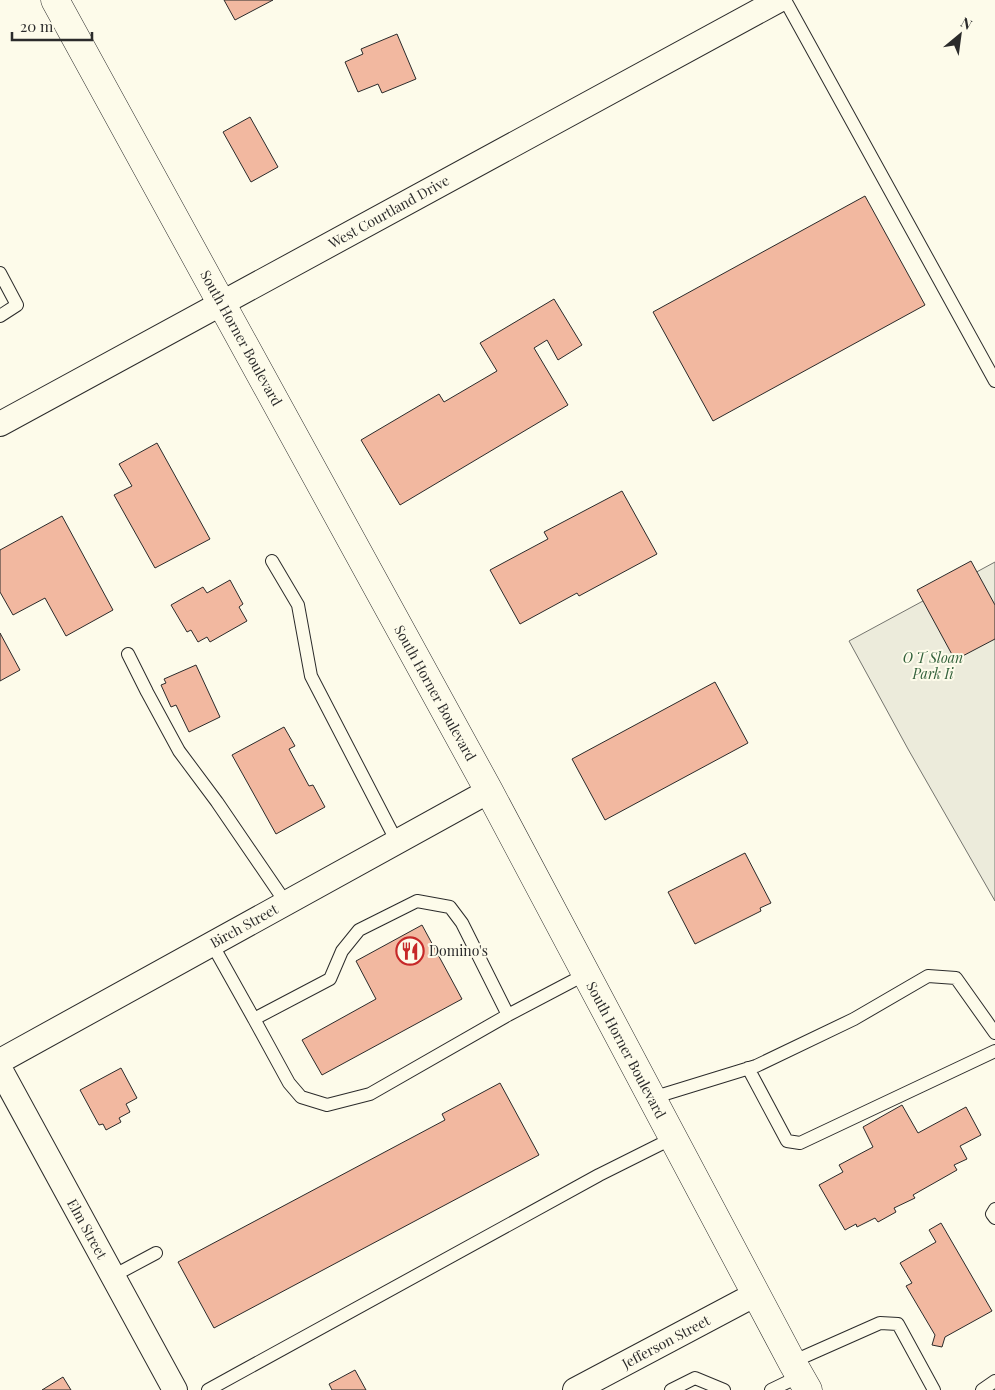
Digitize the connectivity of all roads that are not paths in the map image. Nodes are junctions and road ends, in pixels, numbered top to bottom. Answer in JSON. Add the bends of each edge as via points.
{"nodes":[{"id":1,"x":55,"y":0,"type":"edge"},
{"id":2,"x":779,"y":0,"type":"edge"},
{"id":3,"x":785,"y":0,"type":"edge"},
{"id":4,"x":0,"y":273,"type":"edge"},
{"id":5,"x":222,"y":304,"type":"junction"},
{"id":6,"x":0,"y":316,"type":"edge"},
{"id":7,"x":995,"y":380,"type":"edge"},
{"id":8,"x":0,"y":424,"type":"edge"},
{"id":9,"x":272,"y":561,"type":"dead end"},
{"id":10,"x":128,"y":654,"type":"dead end"},
{"id":11,"x":489,"y":791,"type":"junction"},
{"id":12,"x":396,"y":842,"type":"junction"},
{"id":13,"x":286,"y":903,"type":"junction"},
{"id":14,"x":212,"y":944,"type":"junction"},
{"id":15,"x":586,"y":974,"type":"junction"},
{"id":16,"x":508,"y":1015,"type":"junction"},
{"id":17,"x":254,"y":1019,"type":"junction"},
{"id":18,"x":995,"y":1033,"type":"edge"},
{"id":19,"x":995,"y":1051,"type":"edge"},
{"id":20,"x":0,"y":1061,"type":"edge"},
{"id":21,"x":748,"y":1068,"type":"junction"},
{"id":22,"x":0,"y":1069,"type":"edge"},
{"id":23,"x":652,"y":1098,"type":"junction"},
{"id":24,"x":673,"y":1138,"type":"junction"},
{"id":25,"x":995,"y":1208,"type":"edge"},
{"id":26,"x":995,"y":1218,"type":"edge"},
{"id":27,"x":156,"y":1254,"type":"dead end"},
{"id":28,"x":113,"y":1276,"type":"junction"},
{"id":29,"x":756,"y":1294,"type":"junction"},
{"id":30,"x":800,"y":1376,"type":"edge"},
{"id":31,"x":995,"y":1381,"type":"edge"},
{"id":32,"x":175,"y":1390,"type":"edge"},
{"id":33,"x":208,"y":1390,"type":"edge"},
{"id":34,"x":575,"y":1390,"type":"edge"},
{"id":35,"x":671,"y":1390,"type":"edge"},
{"id":36,"x":724,"y":1390,"type":"edge"},
{"id":37,"x":771,"y":1390,"type":"edge"},
{"id":38,"x":934,"y":1390,"type":"edge"},
{"id":39,"x":982,"y":1390,"type":"edge"}],
"edges":[{"from":1,"to":5,"type":"main road","name":"South Horner Boulevard"},
{"from":2,"to":5,"type":"street","name":"West Courtland Drive"},
{"from":3,"to":7,"type":"lane"},
{"from":4,"to":6,"type":"lane","via":[[17,306]]},
{"from":5,"to":8,"type":"street","name":"West Courtland Drive"},
{"from":5,"to":11,"type":"main road","name":"South Horner Boulevard"},
{"from":9,"to":12,"type":"lane","via":[[298,605],[311,676]]},
{"from":10,"to":13,"type":"lane","via":[[179,751]]},
{"from":11,"to":12,"type":"street","name":"Birch Street"},
{"from":11,"to":15,"type":"main road","name":"South Horner Boulevard"},
{"from":12,"to":13,"type":"street","name":"Birch Street"},
{"from":13,"to":14,"type":"street","name":"Birch Street"},
{"from":14,"to":17,"type":"lane"},
{"from":14,"to":20,"type":"street","name":"Birch Street"},
{"from":15,"to":16,"type":"lane"},
{"from":15,"to":23,"type":"main road","name":"South Horner Boulevard"},
{"from":16,"to":17,"type":"lane","via":[[370,1094],[327,1105],[301,1096],[289,1084]]},
{"from":16,"to":17,"type":"lane","via":[[462,923],[450,907],[417,901],[359,930],[342,951],[330,979]]},
{"from":18,"to":21,"type":"lane","via":[[956,978],[928,976],[854,1019]]},
{"from":19,"to":21,"type":"lane","via":[[800,1143],[787,1142]]},
{"from":21,"to":23,"type":"lane"},
{"from":22,"to":28,"type":"street","name":"Elm Street"},
{"from":23,"to":24,"type":"main road","name":"South Horner Boulevard"},
{"from":24,"to":29,"type":"main road","name":"South Horner Boulevard"},
{"from":24,"to":33,"type":"lane"},
{"from":25,"to":26,"type":"lane","via":[[992,1214]]},
{"from":27,"to":28,"type":"lane"},
{"from":28,"to":32,"type":"street","name":"Elm Street"},
{"from":29,"to":30,"type":"main road","name":"South Horner Boulevard"},
{"from":29,"to":34,"type":"street","name":"Jefferson Street"},
{"from":30,"to":37,"type":"lane"},
{"from":30,"to":38,"type":"lane","via":[[880,1323],[898,1324]]},
{"from":31,"to":39,"type":"lane"},
{"from":35,"to":36,"type":"lane","via":[[695,1378]]}]}
